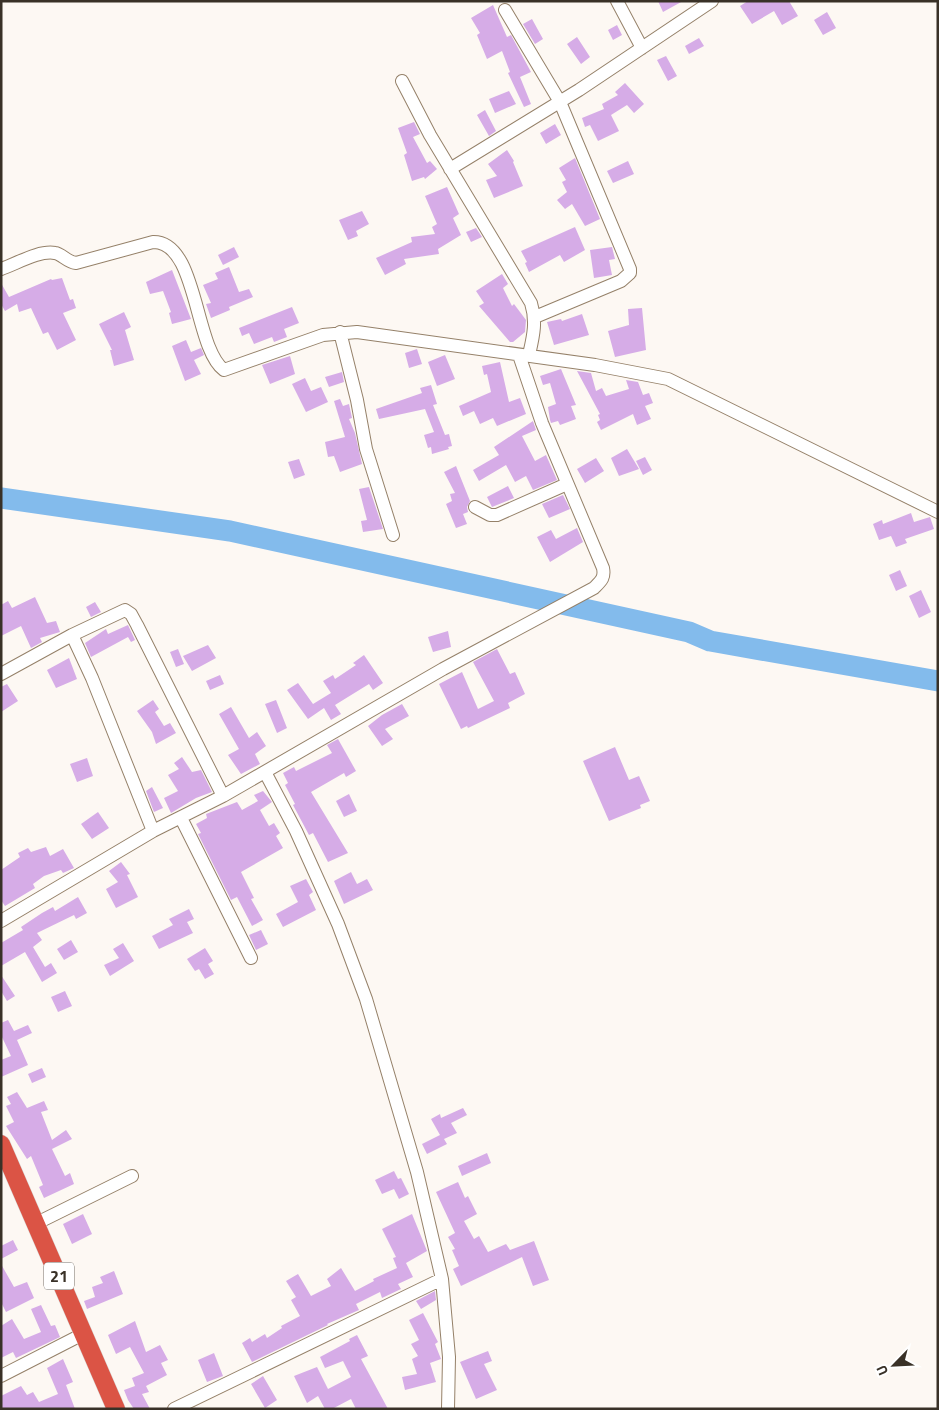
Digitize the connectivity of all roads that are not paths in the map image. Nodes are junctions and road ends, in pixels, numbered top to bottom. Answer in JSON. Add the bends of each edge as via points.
{"nodes":[{"id":1,"x":617,"y":1,"type":"edge"},
{"id":2,"x":712,"y":1,"type":"edge"},
{"id":3,"x":505,"y":10,"type":"dead end"},
{"id":4,"x":642,"y":48,"type":"junction"},
{"id":5,"x":402,"y":81,"type":"dead end"},
{"id":6,"x":560,"y":102,"type":"junction"},
{"id":7,"x":450,"y":169,"type":"junction"},
{"id":8,"x":1,"y":269,"type":"edge"},
{"id":9,"x":535,"y":317,"type":"junction"},
{"id":10,"x":340,"y":332,"type":"junction"},
{"id":11,"x":524,"y":355,"type":"junction"},
{"id":12,"x":567,"y":484,"type":"junction"},
{"id":13,"x":475,"y":507,"type":"dead end"},
{"id":14,"x":938,"y":512,"type":"edge"},
{"id":15,"x":393,"y":535,"type":"dead end"},
{"id":16,"x":72,"y":635,"type":"junction"},
{"id":17,"x":1,"y":674,"type":"edge"},
{"id":18,"x":265,"y":772,"type":"junction"},
{"id":19,"x":223,"y":796,"type":"junction"},
{"id":20,"x":181,"y":818,"type":"junction"},
{"id":21,"x":153,"y":831,"type":"junction"},
{"id":22,"x":1,"y":921,"type":"edge"},
{"id":23,"x":251,"y":958,"type":"dead end"},
{"id":24,"x":1,"y":1144,"type":"edge"},
{"id":25,"x":132,"y":1176,"type":"dead end"},
{"id":26,"x":37,"y":1224,"type":"junction"},
{"id":27,"x":442,"y":1279,"type":"junction"},
{"id":28,"x":83,"y":1334,"type":"junction"},
{"id":29,"x":1,"y":1376,"type":"edge"},
{"id":30,"x":116,"y":1409,"type":"edge"},
{"id":31,"x":174,"y":1409,"type":"edge"},
{"id":32,"x":448,"y":1409,"type":"edge"}],
"edges":[{"from":1,"to":4,"type":"street"},
{"from":2,"to":4,"type":"street"},
{"from":3,"to":6,"type":"street"},
{"from":4,"to":6,"type":"street"},
{"from":5,"to":7,"type":"street"},
{"from":6,"to":7,"type":"street"},
{"from":6,"to":9,"type":"street","via":[[630,273],[621,282]]},
{"from":7,"to":9,"type":"street","via":[[514,271]]},
{"from":8,"to":10,"type":"street","via":[[46,253],[58,254],[66,261],[76,263],[161,242],[181,263],[213,356],[226,371]]},
{"from":9,"to":11,"type":"street","via":[[534,332]]},
{"from":10,"to":11,"type":"street"},
{"from":10,"to":15,"type":"street","via":[[366,448]]},
{"from":11,"to":12,"type":"street","via":[[527,384]]},
{"from":11,"to":14,"type":"street","via":[[668,379]]},
{"from":12,"to":13,"type":"street","via":[[497,515]]},
{"from":12,"to":18,"type":"street","via":[[603,568],[604,577],[594,588],[443,669]]},
{"from":16,"to":17,"type":"street"},
{"from":16,"to":19,"type":"street","via":[[121,610],[131,614]]},
{"from":16,"to":21,"type":"street"},
{"from":18,"to":19,"type":"street"},
{"from":18,"to":27,"type":"street","via":[[338,924],[366,999],[417,1172]]},
{"from":19,"to":20,"type":"street"},
{"from":20,"to":21,"type":"street"},
{"from":20,"to":23,"type":"street"},
{"from":21,"to":22,"type":"street"},
{"from":24,"to":26,"type":"highway","number":"21"},
{"from":25,"to":26,"type":"street"},
{"from":26,"to":28,"type":"highway","number":"21"},
{"from":27,"to":31,"type":"street"},
{"from":27,"to":32,"type":"street","via":[[449,1357]]},
{"from":28,"to":29,"type":"street"},
{"from":28,"to":30,"type":"highway","number":"21"}]}
